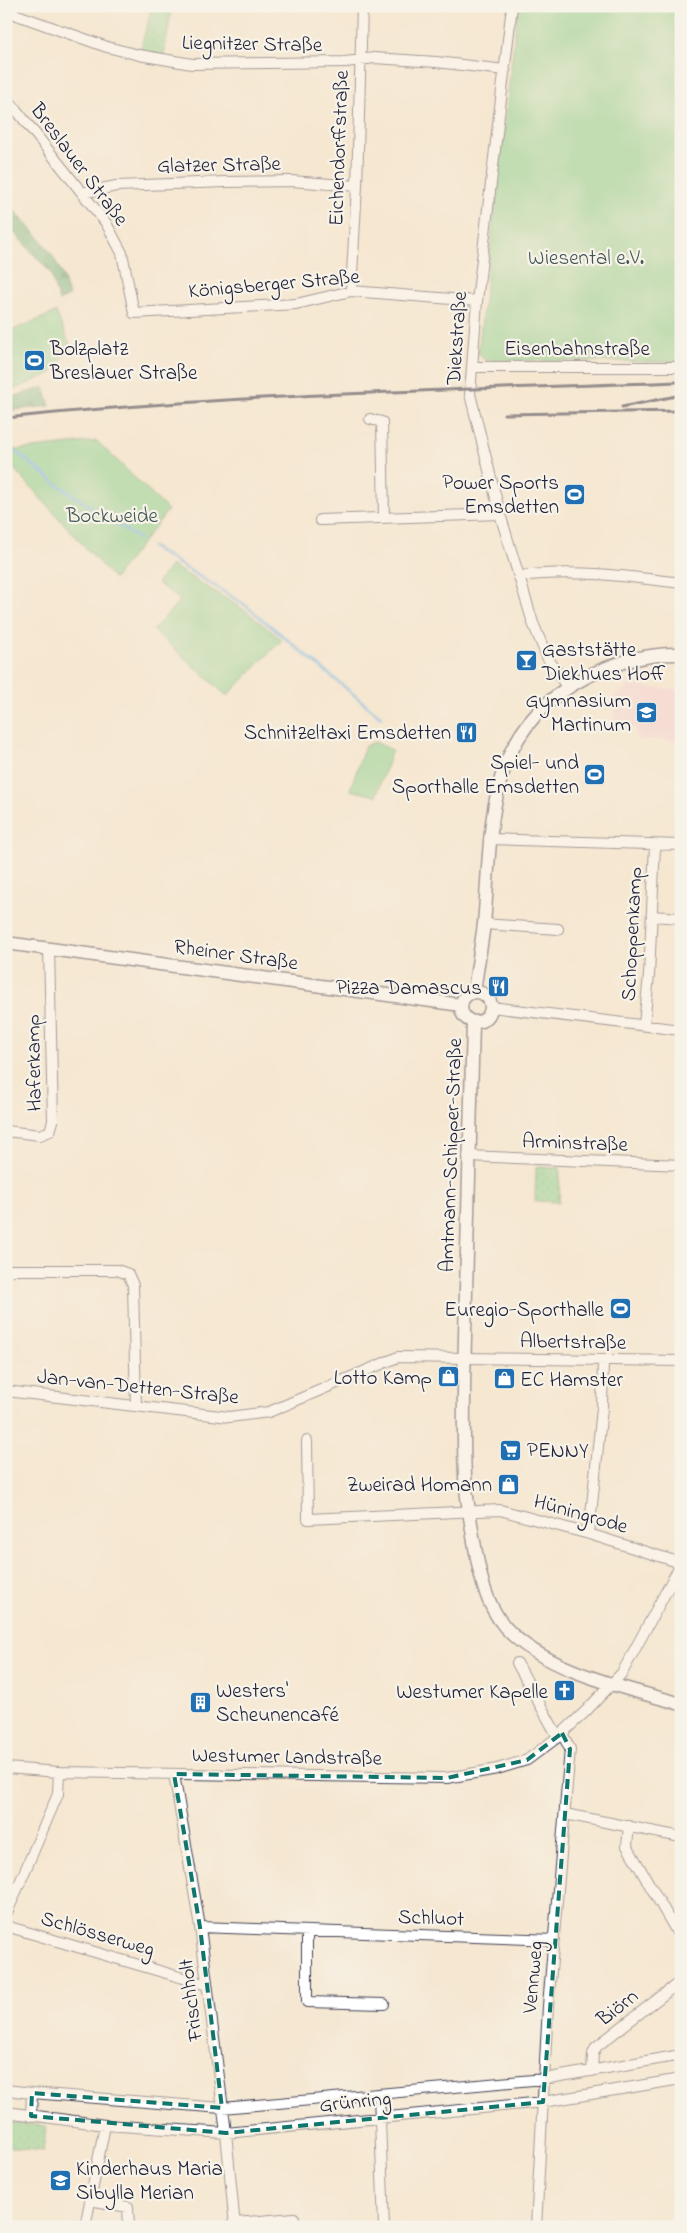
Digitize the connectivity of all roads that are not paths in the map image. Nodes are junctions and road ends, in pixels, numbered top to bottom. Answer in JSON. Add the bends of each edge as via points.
{"nodes":[{"id":1,"x":362,"y":6,"type":"edge"},
{"id":2,"x":512,"y":6,"type":"edge"},
{"id":3,"x":6,"y":11,"type":"edge"},
{"id":4,"x":360,"y":60,"type":"junction"},
{"id":5,"x":505,"y":70,"type":"junction"},
{"id":6,"x":6,"y":97,"type":"edge"},
{"id":7,"x":357,"y":186,"type":"junction"},
{"id":8,"x":82,"y":193,"type":"junction"},
{"id":9,"x":350,"y":291,"type":"junction"},
{"id":10,"x":477,"y":301,"type":"junction"},
{"id":11,"x":134,"y":313,"type":"joint"},
{"id":12,"x":473,"y":367,"type":"junction"},
{"id":13,"x":681,"y":367,"type":"edge"},
{"id":14,"x":370,"y":419,"type":"dead end"},
{"id":15,"x":500,"y":514,"type":"junction"},
{"id":16,"x":384,"y":517,"type":"junction"},
{"id":17,"x":320,"y":520,"type":"dead end"},
{"id":18,"x":520,"y":576,"type":"junction"},
{"id":19,"x":681,"y":583,"type":"edge"},
{"id":20,"x":681,"y":654,"type":"edge"},
{"id":21,"x":568,"y":687,"type":"junction"},
{"id":22,"x":489,"y":839,"type":"junction"},
{"id":23,"x":655,"y":844,"type":"junction"},
{"id":24,"x":681,"y":845,"type":"edge"},
{"id":25,"x":652,"y":916,"type":"junction"},
{"id":26,"x":681,"y":918,"type":"edge"},
{"id":27,"x":484,"y":924,"type":"junction"},
{"id":28,"x":558,"y":929,"type":"dead end"},
{"id":29,"x":6,"y":944,"type":"edge"},
{"id":30,"x":49,"y":948,"type":"junction"},
{"id":31,"x":474,"y":992,"type":"junction"},
{"id":32,"x":460,"y":1005,"type":"junction"},
{"id":33,"x":492,"y":1007,"type":"junction"},
{"id":34,"x":473,"y":1023,"type":"junction"},
{"id":35,"x":644,"y":1025,"type":"junction"},
{"id":36,"x":681,"y":1030,"type":"edge"},
{"id":37,"x":6,"y":1131,"type":"edge"},
{"id":38,"x":468,"y":1156,"type":"junction"},
{"id":39,"x":681,"y":1165,"type":"edge"},
{"id":40,"x":6,"y":1270,"type":"edge"},
{"id":41,"x":465,"y":1359,"type":"junction"},
{"id":42,"x":602,"y":1361,"type":"junction"},
{"id":43,"x":681,"y":1361,"type":"edge"},
{"id":44,"x":6,"y":1391,"type":"edge"},
{"id":45,"x":136,"y":1405,"type":"junction"},
{"id":46,"x":307,"y":1441,"type":"dead end"},
{"id":47,"x":469,"y":1510,"type":"junction"},
{"id":48,"x":589,"y":1534,"type":"junction"},
{"id":49,"x":681,"y":1564,"type":"edge"},
{"id":50,"x":517,"y":1663,"type":"dead end"},
{"id":51,"x":613,"y":1684,"type":"junction"},
{"id":52,"x":681,"y":1704,"type":"edge"},
{"id":53,"x":560,"y":1735,"type":"junction"},
{"id":54,"x":6,"y":1768,"type":"edge"},
{"id":55,"x":59,"y":1772,"type":"junction"},
{"id":56,"x":174,"y":1774,"type":"junction"},
{"id":57,"x":566,"y":1814,"type":"junction"},
{"id":58,"x":629,"y":1826,"type":"junction"},
{"id":59,"x":681,"y":1837,"type":"edge"},
{"id":60,"x":6,"y":1915,"type":"edge"},
{"id":61,"x":6,"y":1926,"type":"edge"},
{"id":62,"x":200,"y":1927,"type":"junction"},
{"id":63,"x":307,"y":1931,"type":"junction"},
{"id":64,"x":681,"y":1939,"type":"edge"},
{"id":65,"x":554,"y":1940,"type":"junction"},
{"id":66,"x":681,"y":1981,"type":"edge"},
{"id":67,"x":207,"y":1984,"type":"junction"},
{"id":68,"x":384,"y":2004,"type":"dead end"},
{"id":69,"x":681,"y":2055,"type":"edge"},
{"id":70,"x":592,"y":2071,"type":"junction"},
{"id":71,"x":544,"y":2079,"type":"junction"},
{"id":72,"x":681,"y":2079,"type":"edge"},
{"id":73,"x":6,"y":2090,"type":"edge"},
{"id":74,"x":32,"y":2093,"type":"junction"},
{"id":75,"x":379,"y":2094,"type":"junction"},
{"id":76,"x":543,"y":2102,"type":"junction"},
{"id":77,"x":222,"y":2108,"type":"junction"},
{"id":78,"x":6,"y":2112,"type":"edge"},
{"id":79,"x":31,"y":2116,"type":"junction"},
{"id":80,"x":381,"y":2118,"type":"junction"},
{"id":81,"x":105,"y":2125,"type":"junction"},
{"id":82,"x":226,"y":2134,"type":"junction"},
{"id":83,"x":90,"y":2200,"type":"junction"},
{"id":84,"x":235,"y":2225,"type":"edge"},
{"id":85,"x":84,"y":2227,"type":"edge"},
{"id":86,"x":129,"y":2227,"type":"edge"},
{"id":87,"x":295,"y":2227,"type":"edge"},
{"id":88,"x":384,"y":2227,"type":"edge"},
{"id":89,"x":536,"y":2227,"type":"edge"}],
"edges":[{"from":1,"to":4,"type":"street","name":"Eichendorffstraße"},
{"from":2,"to":5,"type":"street","name":"Diekstraße"},
{"from":3,"to":4,"type":"street","name":"Liegnitzer Straße","via":[[107,47],[192,64]]},
{"from":4,"to":5,"type":"street","name":"Liegnitzer Straße","via":[[436,62]]},
{"from":4,"to":7,"type":"street","name":"Eichendorffstraße"},
{"from":5,"to":10,"type":"street","name":"Diekstraße"},
{"from":6,"to":8,"type":"street","name":"Breslauer Straße"},
{"from":7,"to":8,"type":"street","name":"Glatzer Straße","via":[[291,181],[226,182],[116,186]]},
{"from":7,"to":9,"type":"street","name":"Eichendorffstraße"},
{"from":8,"to":11,"type":"street","name":"Breslauer Straße","via":[[106,223],[122,253]]},
{"from":9,"to":10,"type":"street","name":"Königsberger Straße"},
{"from":9,"to":11,"type":"street","name":"Königsberger Straße","via":[[296,304]]},
{"from":10,"to":12,"type":"street","name":"Diekstraße"},
{"from":12,"to":13,"type":"street","name":"Eisenbahnstraße"},
{"from":12,"to":15,"type":"street","name":"Diekstraße","via":[[470,394]]},
{"from":14,"to":16,"type":"street","via":[[382,422]]},
{"from":15,"to":16,"type":"street"},
{"from":15,"to":18,"type":"street","name":"Diekstraße"},
{"from":16,"to":17,"type":"street"},
{"from":18,"to":19,"type":"street","via":[[601,574]]},
{"from":18,"to":21,"type":"street","name":"Diekstraße","via":[[541,644],[554,670]]},
{"from":20,"to":21,"type":"street","via":[[626,660]]},
{"from":21,"to":22,"type":"street","via":[[545,706],[509,756],[494,798]]},
{"from":22,"to":23,"type":"street"},
{"from":22,"to":27,"type":"street"},
{"from":23,"to":24,"type":"street"},
{"from":23,"to":25,"type":"street","name":"Schoppenkamp"},
{"from":25,"to":26,"type":"street"},
{"from":25,"to":35,"type":"street","name":"Schoppenkamp"},
{"from":27,"to":28,"type":"street"},
{"from":27,"to":31,"type":"street"},
{"from":29,"to":30,"type":"street","name":"Rheiner Straße"},
{"from":30,"to":32,"type":"street","name":"Rheiner Straße"},
{"from":30,"to":37,"type":"street","name":"Haferkamp","via":[[53,1121],[50,1131],[40,1134]]},
{"from":31,"to":32,"type":"street","via":[[465,996]]},
{"from":31,"to":33,"type":"street","via":[[486,996]]},
{"from":32,"to":34,"type":"street","via":[[463,1016]]},
{"from":33,"to":34,"type":"street","via":[[486,1019]]},
{"from":33,"to":35,"type":"street"},
{"from":34,"to":38,"type":"street","name":"Amtmann-Schipper-Straße"},
{"from":35,"to":36,"type":"street"},
{"from":38,"to":39,"type":"street","name":"Arminstraße"},
{"from":38,"to":41,"type":"street","name":"Amtmann-Schipper-Straße"},
{"from":40,"to":45,"type":"street","via":[[117,1270],[128,1274],[133,1285]]},
{"from":41,"to":42,"type":"street","name":"Albertstraße"},
{"from":41,"to":45,"type":"street","name":"Jan-van-Detten-Straße","via":[[398,1357],[269,1412],[241,1417],[206,1416]]},
{"from":41,"to":47,"type":"street","name":"Amtmann-Schipper-Straße","via":[[465,1477]]},
{"from":42,"to":43,"type":"street","name":"Albertstraße"},
{"from":42,"to":48,"type":"street","via":[[602,1408]]},
{"from":44,"to":45,"type":"street","name":"Jan-van-Detten-Straße"},
{"from":46,"to":47,"type":"street","name":"Hüningrode","via":[[308,1519]]},
{"from":47,"to":48,"type":"street","name":"Hüningrode","via":[[500,1510]]},
{"from":47,"to":51,"type":"street","name":"Amtmann-Schipper-Straße","via":[[485,1594],[505,1626],[530,1649],[546,1658]]},
{"from":48,"to":49,"type":"street","name":"Hüningrode"},
{"from":49,"to":51,"type":"street","name":"Westumer Landstraße"},
{"from":50,"to":53,"type":"street"},
{"from":51,"to":52,"type":"street","name":"Amtmann-Schipper-Straße"},
{"from":51,"to":53,"type":"street","name":"Westumer Landstraße"},
{"from":53,"to":56,"type":"street","name":"Westumer Landstraße","via":[[527,1760],[447,1778]]},
{"from":53,"to":57,"type":"street","name":"Vennweg","via":[[570,1749]]},
{"from":54,"to":55,"type":"street","name":"Westumer Landstraße"},
{"from":55,"to":56,"type":"street","name":"Westumer Landstraße"},
{"from":55,"to":60,"type":"street","name":"Schlösserweg","via":[[58,1794]]},
{"from":56,"to":62,"type":"street","name":"Frischholt"},
{"from":57,"to":58,"type":"street"},
{"from":57,"to":65,"type":"street","name":"Vennweg"},
{"from":58,"to":59,"type":"street"},
{"from":58,"to":64,"type":"street","via":[[627,1846]]},
{"from":61,"to":67,"type":"street","name":"Schlösserweg"},
{"from":62,"to":63,"type":"street","name":"Schluot"},
{"from":62,"to":67,"type":"street","name":"Frischholt"},
{"from":63,"to":65,"type":"street","name":"Schluot"},
{"from":63,"to":68,"type":"street","via":[[307,2002]]},
{"from":65,"to":71,"type":"street","name":"Vennweg"},
{"from":66,"to":70,"type":"street","name":"Biörn","via":[[596,2048]]},
{"from":67,"to":77,"type":"street","name":"Frischholt"},
{"from":69,"to":70,"type":"street","name":"Grünring"},
{"from":70,"to":71,"type":"street","name":"Grünring"},
{"from":71,"to":75,"type":"street","name":"Grünring"},
{"from":71,"to":76,"type":"street","name":"Vennweg"},
{"from":72,"to":76,"type":"street","name":"Grünring"},
{"from":73,"to":74,"type":"street","name":"Grünring"},
{"from":74,"to":77,"type":"street","name":"Grünring"},
{"from":74,"to":79,"type":"street"},
{"from":75,"to":77,"type":"street","name":"Grünring"},
{"from":75,"to":80,"type":"street"},
{"from":76,"to":80,"type":"street","name":"Grünring"},
{"from":76,"to":89,"type":"street","name":"Vennweg"},
{"from":77,"to":82,"type":"street","name":"Frischholt"},
{"from":78,"to":79,"type":"street","name":"Grünring"},
{"from":79,"to":81,"type":"street","name":"Grünring"},
{"from":80,"to":82,"type":"street","name":"Grünring"},
{"from":80,"to":88,"type":"street"},
{"from":81,"to":82,"type":"street","name":"Grünring"},
{"from":81,"to":83,"type":"street"},
{"from":82,"to":84,"type":"street","name":"Frischholt"},
{"from":83,"to":85,"type":"street"},
{"from":83,"to":86,"type":"street","via":[[128,2207]]},
{"from":84,"to":87,"type":"street","name":"Frischholt","via":[[294,2218]]}]}
